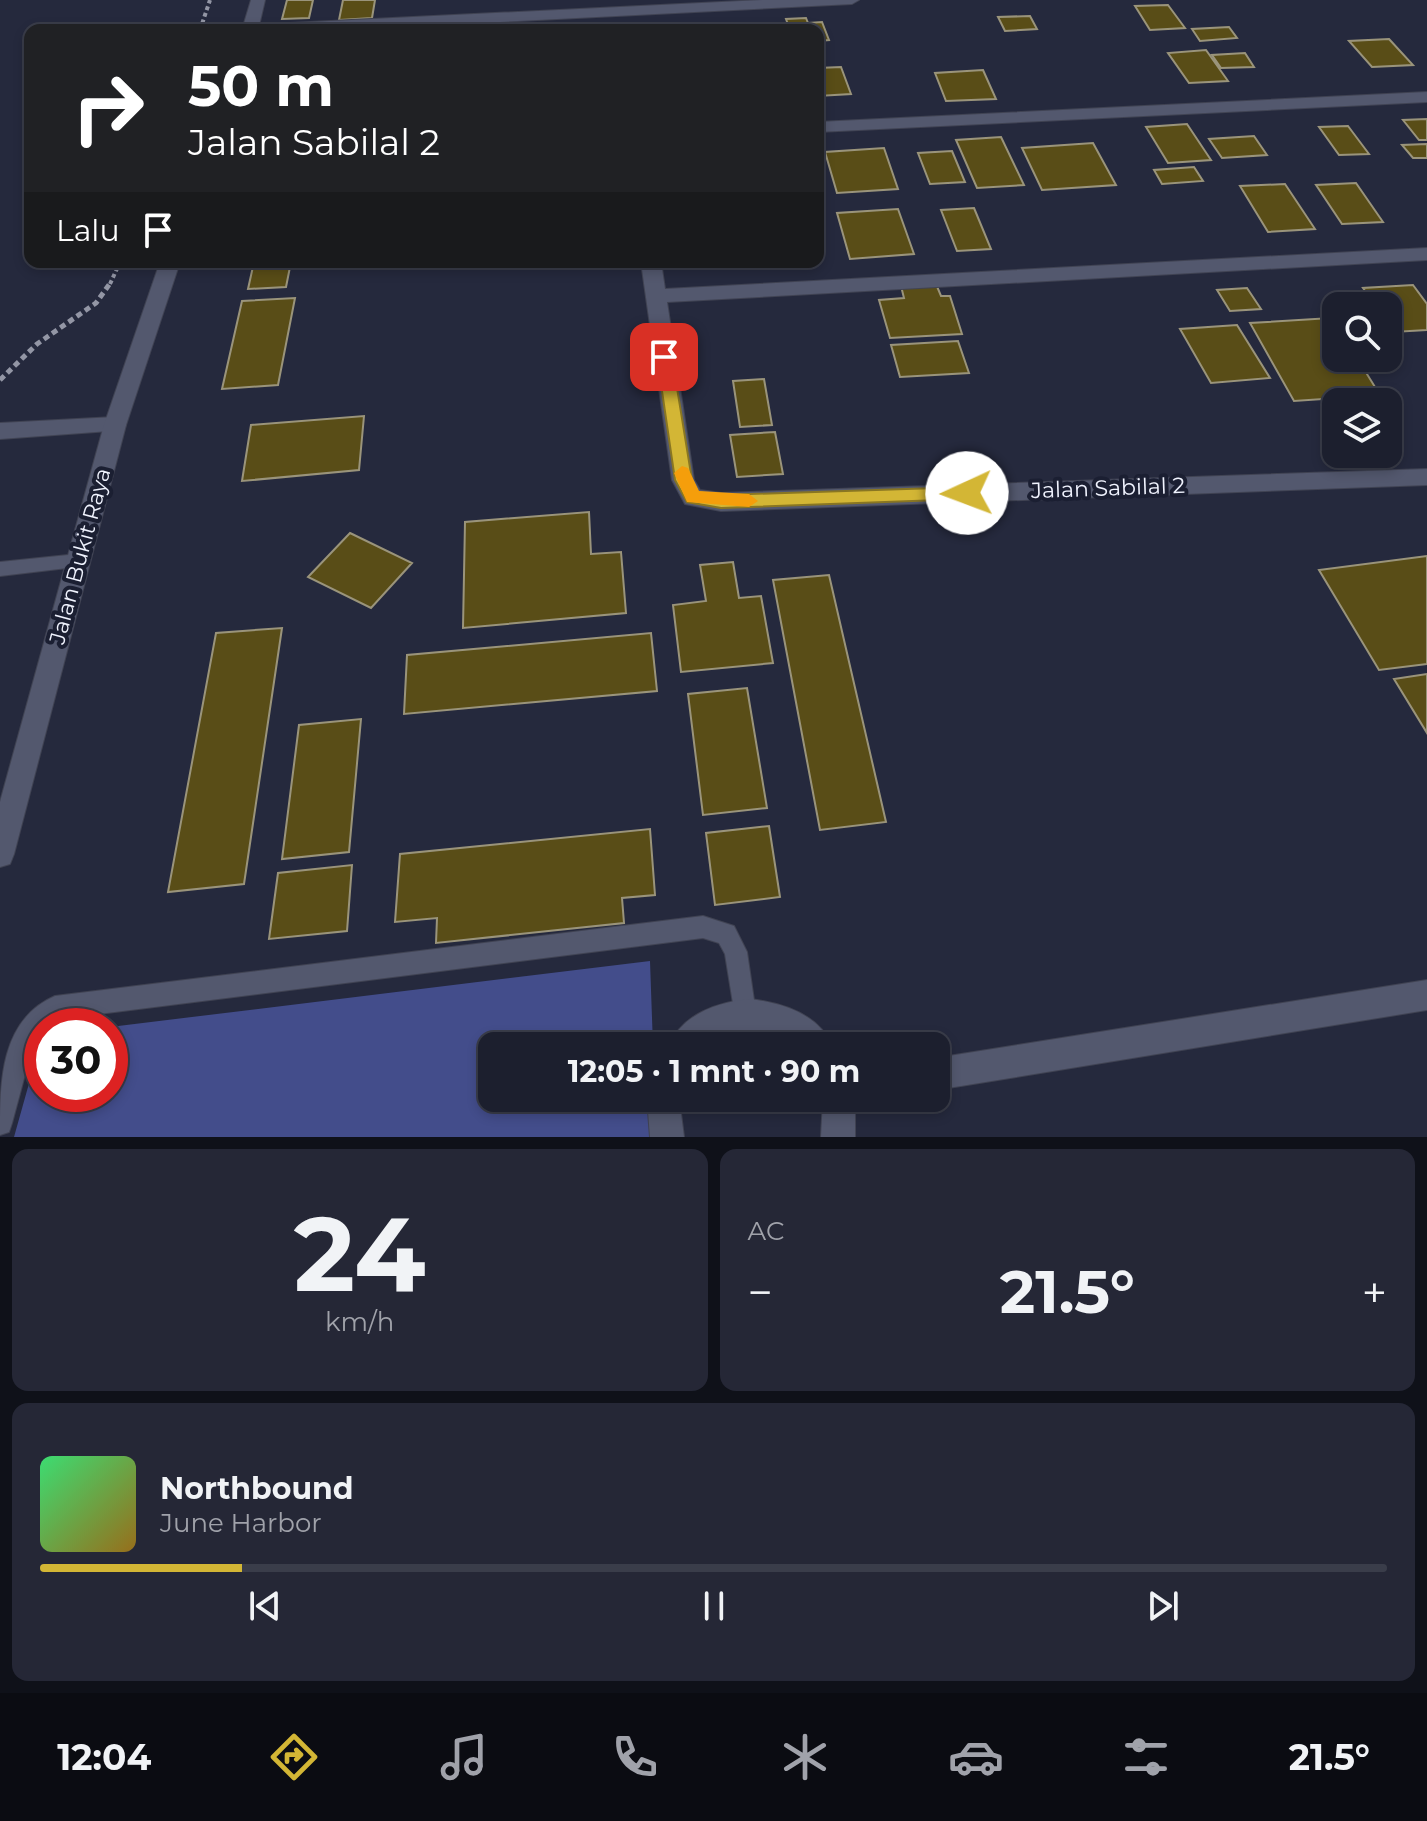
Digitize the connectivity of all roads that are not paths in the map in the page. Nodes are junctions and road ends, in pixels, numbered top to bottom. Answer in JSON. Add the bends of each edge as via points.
{"nodes":[{"id":1,"x":258,"y":0,"type":"edge"},
{"id":2,"x":852,"y":0,"type":"edge"},
{"id":3,"x":252,"y":24,"type":"edge"},
{"id":4,"x":370,"y":24,"type":"edge"},
{"id":5,"x":1427,"y":97,"type":"edge"},
{"id":6,"x":824,"y":127,"type":"edge"},
{"id":7,"x":1424,"y":258,"type":"edge"},
{"id":8,"x":168,"y":268,"type":"edge"},
{"id":9,"x":652,"y":268,"type":"edge"},
{"id":10,"x":655,"y":296,"type":"junction"},
{"id":11,"x":115,"y":425,"type":"junction"},
{"id":12,"x":0,"y":431,"type":"edge"},
{"id":13,"x":1427,"y":477,"type":"edge"},
{"id":14,"x":78,"y":561,"type":"junction"},
{"id":15,"x":0,"y":569,"type":"edge"},
{"id":16,"x":0,"y":854,"type":"edge"},
{"id":17,"x":1427,"y":995,"type":"edge"},
{"id":18,"x":744,"y":1014,"type":"junction"},
{"id":19,"x":702,"y":1032,"type":"edge"},
{"id":20,"x":800,"y":1032,"type":"edge"},
{"id":21,"x":950,"y":1072,"type":"edge"},
{"id":22,"x":664,"y":1112,"type":"edge"},
{"id":23,"x":839,"y":1112,"type":"edge"},
{"id":24,"x":0,"y":1123,"type":"edge"},
{"id":25,"x":667,"y":1137,"type":"edge"},
{"id":26,"x":838,"y":1137,"type":"edge"}],
"edges":[{"from":1,"to":3,"type":"street"},
{"from":2,"to":4,"type":"street"},
{"from":5,"to":6,"type":"street"},
{"from":7,"to":10,"type":"street"},
{"from":8,"to":11,"type":"street","name":"Jalan Bukit Raya"},
{"from":9,"to":10,"type":"street","name":"Jalan Sabilal 2"},
{"from":10,"to":13,"type":"street","name":"Jalan Sabilal 2","via":[[683,480],[693,498],[737,501]]},
{"from":11,"to":12,"type":"street"},
{"from":11,"to":14,"type":"street","name":"Jalan Bukit Raya"},
{"from":14,"to":15,"type":"lane"},
{"from":14,"to":16,"type":"street","name":"Jalan Bukit Raya"},
{"from":17,"to":21,"type":"street"},
{"from":18,"to":19,"type":"street","via":[[716,1021]]},
{"from":18,"to":20,"type":"street","via":[[769,1016]]},
{"from":18,"to":24,"type":"lane","via":[[736,952],[726,934],[703,927],[55,1008],[32,1023],[22,1042]]},
{"from":22,"to":25,"type":"street"},
{"from":23,"to":26,"type":"street"}]}
